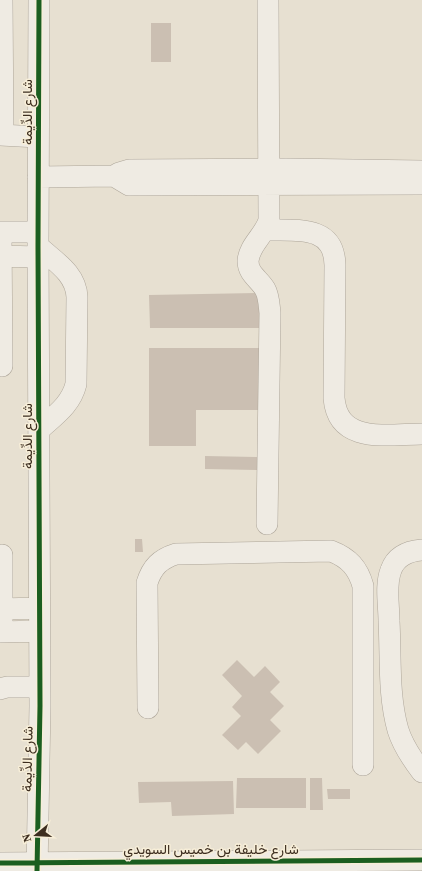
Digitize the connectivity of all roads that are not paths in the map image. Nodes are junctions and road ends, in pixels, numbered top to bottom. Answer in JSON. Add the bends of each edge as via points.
{"nodes":[{"id":1,"x":2,"y":0,"type":"edge"},
{"id":2,"x":39,"y":0,"type":"edge"},
{"id":3,"x":268,"y":0,"type":"edge"},
{"id":4,"x":1,"y":135,"type":"edge"},
{"id":5,"x":38,"y":137,"type":"junction"},
{"id":6,"x":422,"y":171,"type":"edge"},
{"id":7,"x":268,"y":176,"type":"junction"},
{"id":8,"x":38,"y":177,"type":"junction"},
{"id":9,"x":422,"y":184,"type":"edge"},
{"id":10,"x":265,"y":230,"type":"junction"},
{"id":11,"x":1,"y":232,"type":"edge"},
{"id":12,"x":38,"y":245,"type":"junction"},
{"id":13,"x":1,"y":256,"type":"edge"},
{"id":14,"x":2,"y":366,"type":"dead end"},
{"id":15,"x":39,"y":430,"type":"junction"},
{"id":16,"x":422,"y":434,"type":"edge"},
{"id":17,"x":268,"y":524,"type":"dead end"},
{"id":18,"x":422,"y":550,"type":"edge"},
{"id":19,"x":2,"y":555,"type":"dead end"},
{"id":20,"x":39,"y":608,"type":"junction"},
{"id":21,"x":1,"y":609,"type":"edge"},
{"id":22,"x":1,"y":632,"type":"edge"},
{"id":23,"x":39,"y":632,"type":"junction"},
{"id":24,"x":39,"y":687,"type":"junction"},
{"id":25,"x":0,"y":689,"type":"edge"},
{"id":26,"x":148,"y":708,"type":"dead end"},
{"id":27,"x":363,"y":765,"type":"dead end"},
{"id":28,"x":422,"y":772,"type":"edge"},
{"id":29,"x":422,"y":860,"type":"edge"},
{"id":30,"x":0,"y":863,"type":"edge"},
{"id":31,"x":37,"y":867,"type":"edge"}],
"edges":[{"from":1,"to":4,"type":"street"},
{"from":2,"to":5,"type":"street","name":"شارع الدِّيمة"},
{"from":3,"to":7,"type":"street"},
{"from":4,"to":5,"type":"street"},
{"from":5,"to":8,"type":"street","name":"شارع الدِّيمة"},
{"from":6,"to":7,"type":"street"},
{"from":7,"to":8,"type":"street","via":[[129,185],[114,176]]},
{"from":7,"to":9,"type":"street"},
{"from":7,"to":10,"type":"street","via":[[269,220]]},
{"from":8,"to":12,"type":"street","name":"شارع الدِّيمة"},
{"from":10,"to":16,"type":"street","via":[[311,232],[327,240],[332,248],[336,265],[334,398],[338,417],[344,425],[361,433]]},
{"from":10,"to":17,"type":"street","via":[[250,252],[248,260],[253,277],[263,286],[268,297],[270,313]]},
{"from":11,"to":12,"type":"street"},
{"from":11,"to":13,"type":"street"},
{"from":12,"to":13,"type":"street"},
{"from":12,"to":15,"type":"street","name":"شارع الدِّيمة"},
{"from":12,"to":15,"type":"street","via":[[68,273],[75,284],[77,297],[75,391],[67,405]]},
{"from":13,"to":14,"type":"street"},
{"from":15,"to":20,"type":"street","name":"شارع الدِّيمة"},
{"from":18,"to":28,"type":"street","via":[[412,551],[400,558],[391,568],[388,578],[395,717],[405,747]]},
{"from":19,"to":21,"type":"street"},
{"from":20,"to":21,"type":"street"},
{"from":20,"to":23,"type":"street","name":"شارع الدِّيمة"},
{"from":21,"to":22,"type":"street"},
{"from":22,"to":23,"type":"street"},
{"from":23,"to":24,"type":"street","name":"شارع الدِّيمة"},
{"from":24,"to":25,"type":"street"},
{"from":24,"to":31,"type":"street","name":"شارع الدِّيمة"},
{"from":26,"to":27,"type":"street","via":[[147,583],[150,573],[157,564],[166,557],[176,554],[331,551],[349,560],[361,577],[363,586]]},
{"from":29,"to":31,"type":"street","name":"شارع خليفة بن خميس السويدي"},
{"from":30,"to":31,"type":"street","name":"شارع خليفة بن خميس السويدي"}]}
